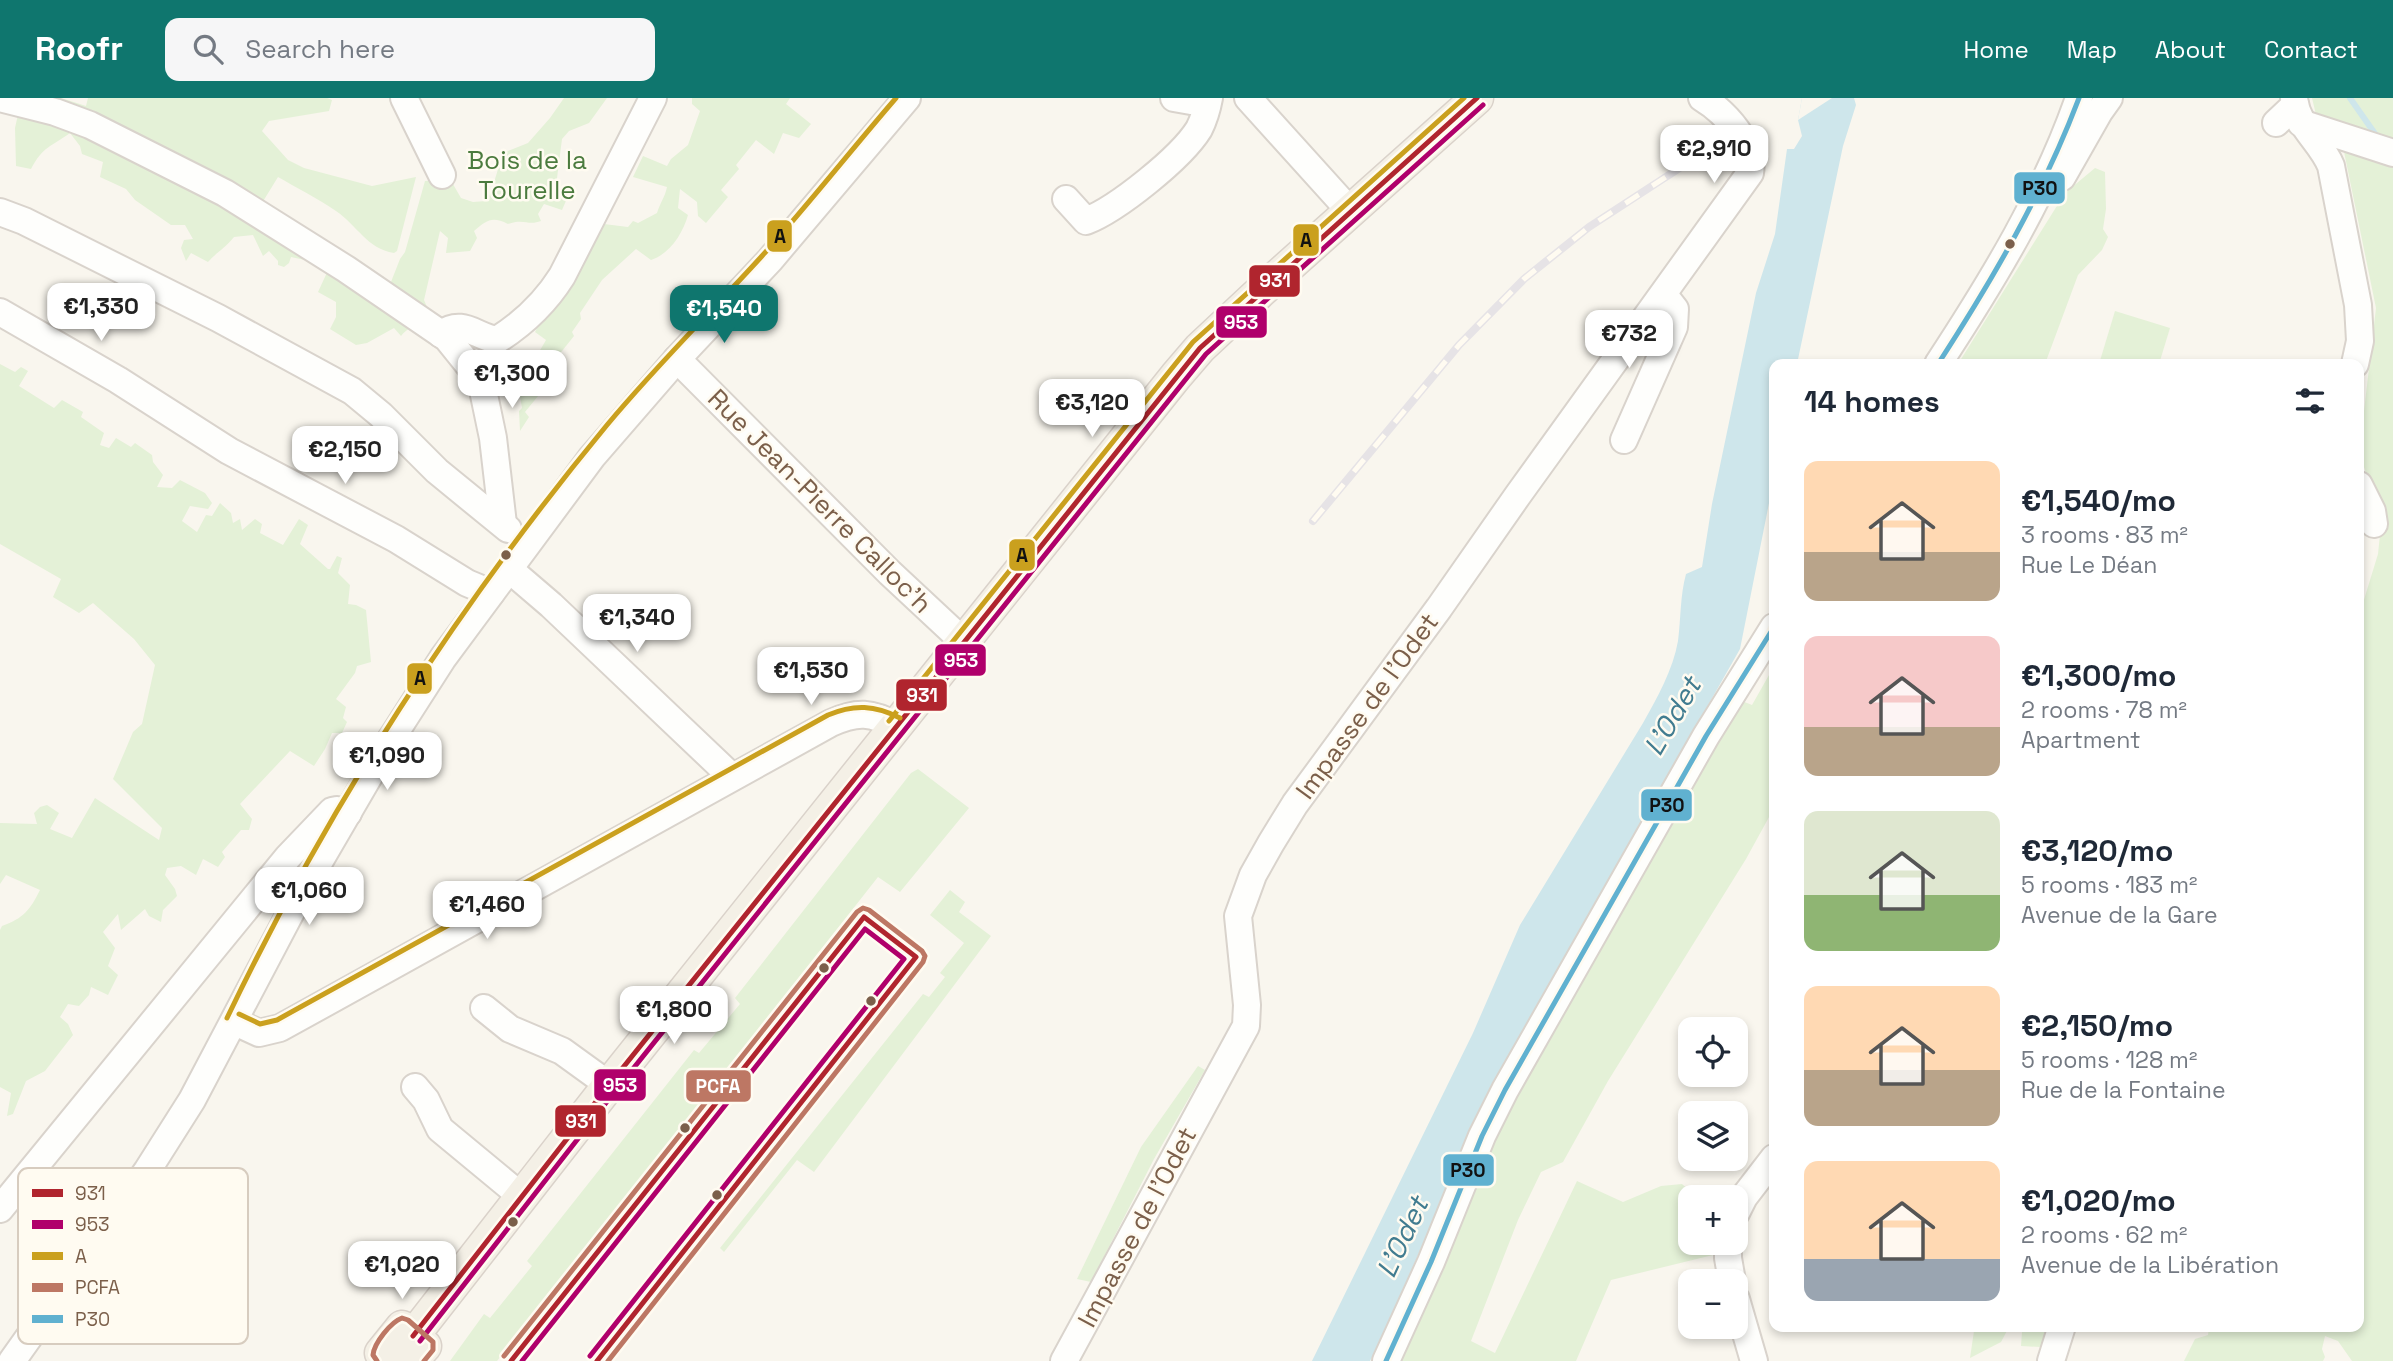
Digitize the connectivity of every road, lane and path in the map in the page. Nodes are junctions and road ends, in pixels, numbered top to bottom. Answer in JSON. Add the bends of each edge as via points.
{"nodes":[{"id":1,"x":404,"y":98,"type":"edge"},
{"id":2,"x":653,"y":98,"type":"edge"},
{"id":3,"x":907,"y":98,"type":"edge"},
{"id":4,"x":1174,"y":98,"type":"edge"},
{"id":5,"x":1202,"y":98,"type":"edge"},
{"id":6,"x":1209,"y":98,"type":"edge"},
{"id":7,"x":1248,"y":98,"type":"edge"},
{"id":8,"x":1477,"y":98,"type":"edge"},
{"id":9,"x":2079,"y":98,"type":"edge"},
{"id":10,"x":2109,"y":98,"type":"edge"},
{"id":11,"x":0,"y":99,"type":"edge"},
{"id":12,"x":1708,"y":100,"type":"edge"},
{"id":13,"x":2292,"y":112,"type":"edge"},
{"id":14,"x":2388,"y":151,"type":"edge"},
{"id":15,"x":442,"y":175,"type":"dead end"},
{"id":16,"x":1066,"y":199,"type":"dead end"},
{"id":17,"x":0,"y":212,"type":"edge"},
{"id":18,"x":1351,"y":212,"type":"junction"},
{"id":19,"x":2024,"y":222,"type":"junction"},
{"id":20,"x":1664,"y":295,"type":"junction"},
{"id":21,"x":0,"y":312,"type":"edge"},
{"id":22,"x":441,"y":334,"type":"junction"},
{"id":23,"x":677,"y":359,"type":"junction"},
{"id":24,"x":1941,"y":359,"type":"edge"},
{"id":25,"x":2356,"y":359,"type":"edge"},
{"id":26,"x":1624,"y":440,"type":"dead end"},
{"id":27,"x":2364,"y":495,"type":"edge"},
{"id":28,"x":503,"y":524,"type":"junction"},
{"id":29,"x":2374,"y":524,"type":"dead end"},
{"id":30,"x":525,"y":545,"type":"junction"},
{"id":31,"x":509,"y":569,"type":"junction"},
{"id":32,"x":488,"y":598,"type":"junction"},
{"id":33,"x":1769,"y":635,"type":"edge"},
{"id":34,"x":964,"y":642,"type":"junction"},
{"id":35,"x":896,"y":726,"type":"junction"},
{"id":36,"x":732,"y":777,"type":"junction"},
{"id":37,"x":348,"y":813,"type":"junction"},
{"id":38,"x":484,"y":1008,"type":"dead end"},
{"id":39,"x":234,"y":1022,"type":"junction"},
{"id":40,"x":609,"y":1085,"type":"junction"},
{"id":41,"x":415,"y":1087,"type":"dead end"},
{"id":42,"x":1769,"y":1164,"type":"edge"},
{"id":43,"x":34,"y":1168,"type":"edge"},
{"id":44,"x":148,"y":1168,"type":"edge"},
{"id":45,"x":18,"y":1187,"type":"edge"},
{"id":46,"x":1748,"y":1192,"type":"edge"},
{"id":47,"x":521,"y":1196,"type":"junction"},
{"id":48,"x":0,"y":1209,"type":"edge"},
{"id":49,"x":2060,"y":1332,"type":"edge"},
{"id":50,"x":1748,"y":1339,"type":"edge"},
{"id":51,"x":24,"y":1344,"type":"edge"},
{"id":52,"x":413,"y":1349,"type":"edge"},
{"id":53,"x":12,"y":1361,"type":"edge"},
{"id":54,"x":390,"y":1361,"type":"edge"},
{"id":55,"x":1064,"y":1361,"type":"edge"},
{"id":56,"x":1386,"y":1361,"type":"edge"},
{"id":57,"x":1754,"y":1361,"type":"edge"},
{"id":58,"x":2052,"y":1361,"type":"edge"}],
"edges":[{"from":1,"to":15,"type":"street"},
{"from":2,"to":22,"type":"street","via":[[548,298],[497,340],[462,327]]},
{"from":3,"to":23,"type":"street","via":[[770,260]]},
{"from":4,"to":5,"type":"street"},
{"from":6,"to":16,"type":"street","via":[[1203,121],[1184,148],[1115,205],[1086,221]]},
{"from":7,"to":18,"type":"street"},
{"from":8,"to":18,"type":"main road"},
{"from":9,"to":19,"type":"street"},
{"from":10,"to":19,"type":"street","via":[[2046,204]]},
{"from":11,"to":22,"type":"street","via":[[90,125],[225,193]]},
{"from":12,"to":20,"type":"street","name":"Impasse de l'Odet","via":[[1736,130],[1750,157],[1751,173]]},
{"from":13,"to":14,"type":"street"},
{"from":13,"to":25,"type":"street","via":[[2323,150],[2333,173],[2358,304]]},
{"from":17,"to":28,"type":"street","via":[[338,382]]},
{"from":18,"to":34,"type":"main road","via":[[1200,348]]},
{"from":19,"to":24,"type":"street"},
{"from":20,"to":26,"type":"street","via":[[1675,309],[1674,327]]},
{"from":20,"to":55,"type":"street","name":"Impasse de l'Odet","via":[[1271,843],[1238,916],[1246,1026]]},
{"from":21,"to":32,"type":"street","via":[[118,380],[229,452],[403,543]]},
{"from":22,"to":28,"type":"street","via":[[468,363],[484,390]]},
{"from":23,"to":30,"type":"street","via":[[592,457]]},
{"from":23,"to":34,"type":"street","name":"Rue Jean-Pierre Calloc'h"},
{"from":27,"to":29,"type":"street"},
{"from":28,"to":30,"type":"street"},
{"from":30,"to":31,"type":"street"},
{"from":31,"to":32,"type":"street"},
{"from":31,"to":36,"type":"street"},
{"from":32,"to":37,"type":"street","via":[[417,697]]},
{"from":33,"to":56,"type":"street","via":[[1706,736],[1505,1090]]},
{"from":34,"to":35,"type":"main road"},
{"from":35,"to":36,"type":"street","via":[[874,715],[844,717]]},
{"from":35,"to":40,"type":"main road"},
{"from":36,"to":39,"type":"street","via":[[280,1028],[259,1032]]},
{"from":37,"to":39,"type":"street","via":[[276,936]]},
{"from":37,"to":43,"type":"street","via":[[332,811],[288,857]]},
{"from":38,"to":40,"type":"street","via":[[510,1029],[562,1051]]},
{"from":39,"to":44,"type":"street","via":[[200,1088]]},
{"from":40,"to":47,"type":"main road"},
{"from":41,"to":47,"type":"street","via":[[440,1129]]},
{"from":42,"to":46,"type":"street"},
{"from":45,"to":48,"type":"street"},
{"from":47,"to":52,"type":"main road"},
{"from":49,"to":58,"type":"street"},
{"from":50,"to":57,"type":"street"},
{"from":51,"to":53,"type":"street"},
{"from":52,"to":54,"type":"main road","via":[[402,1327],[381,1353]]}]}
